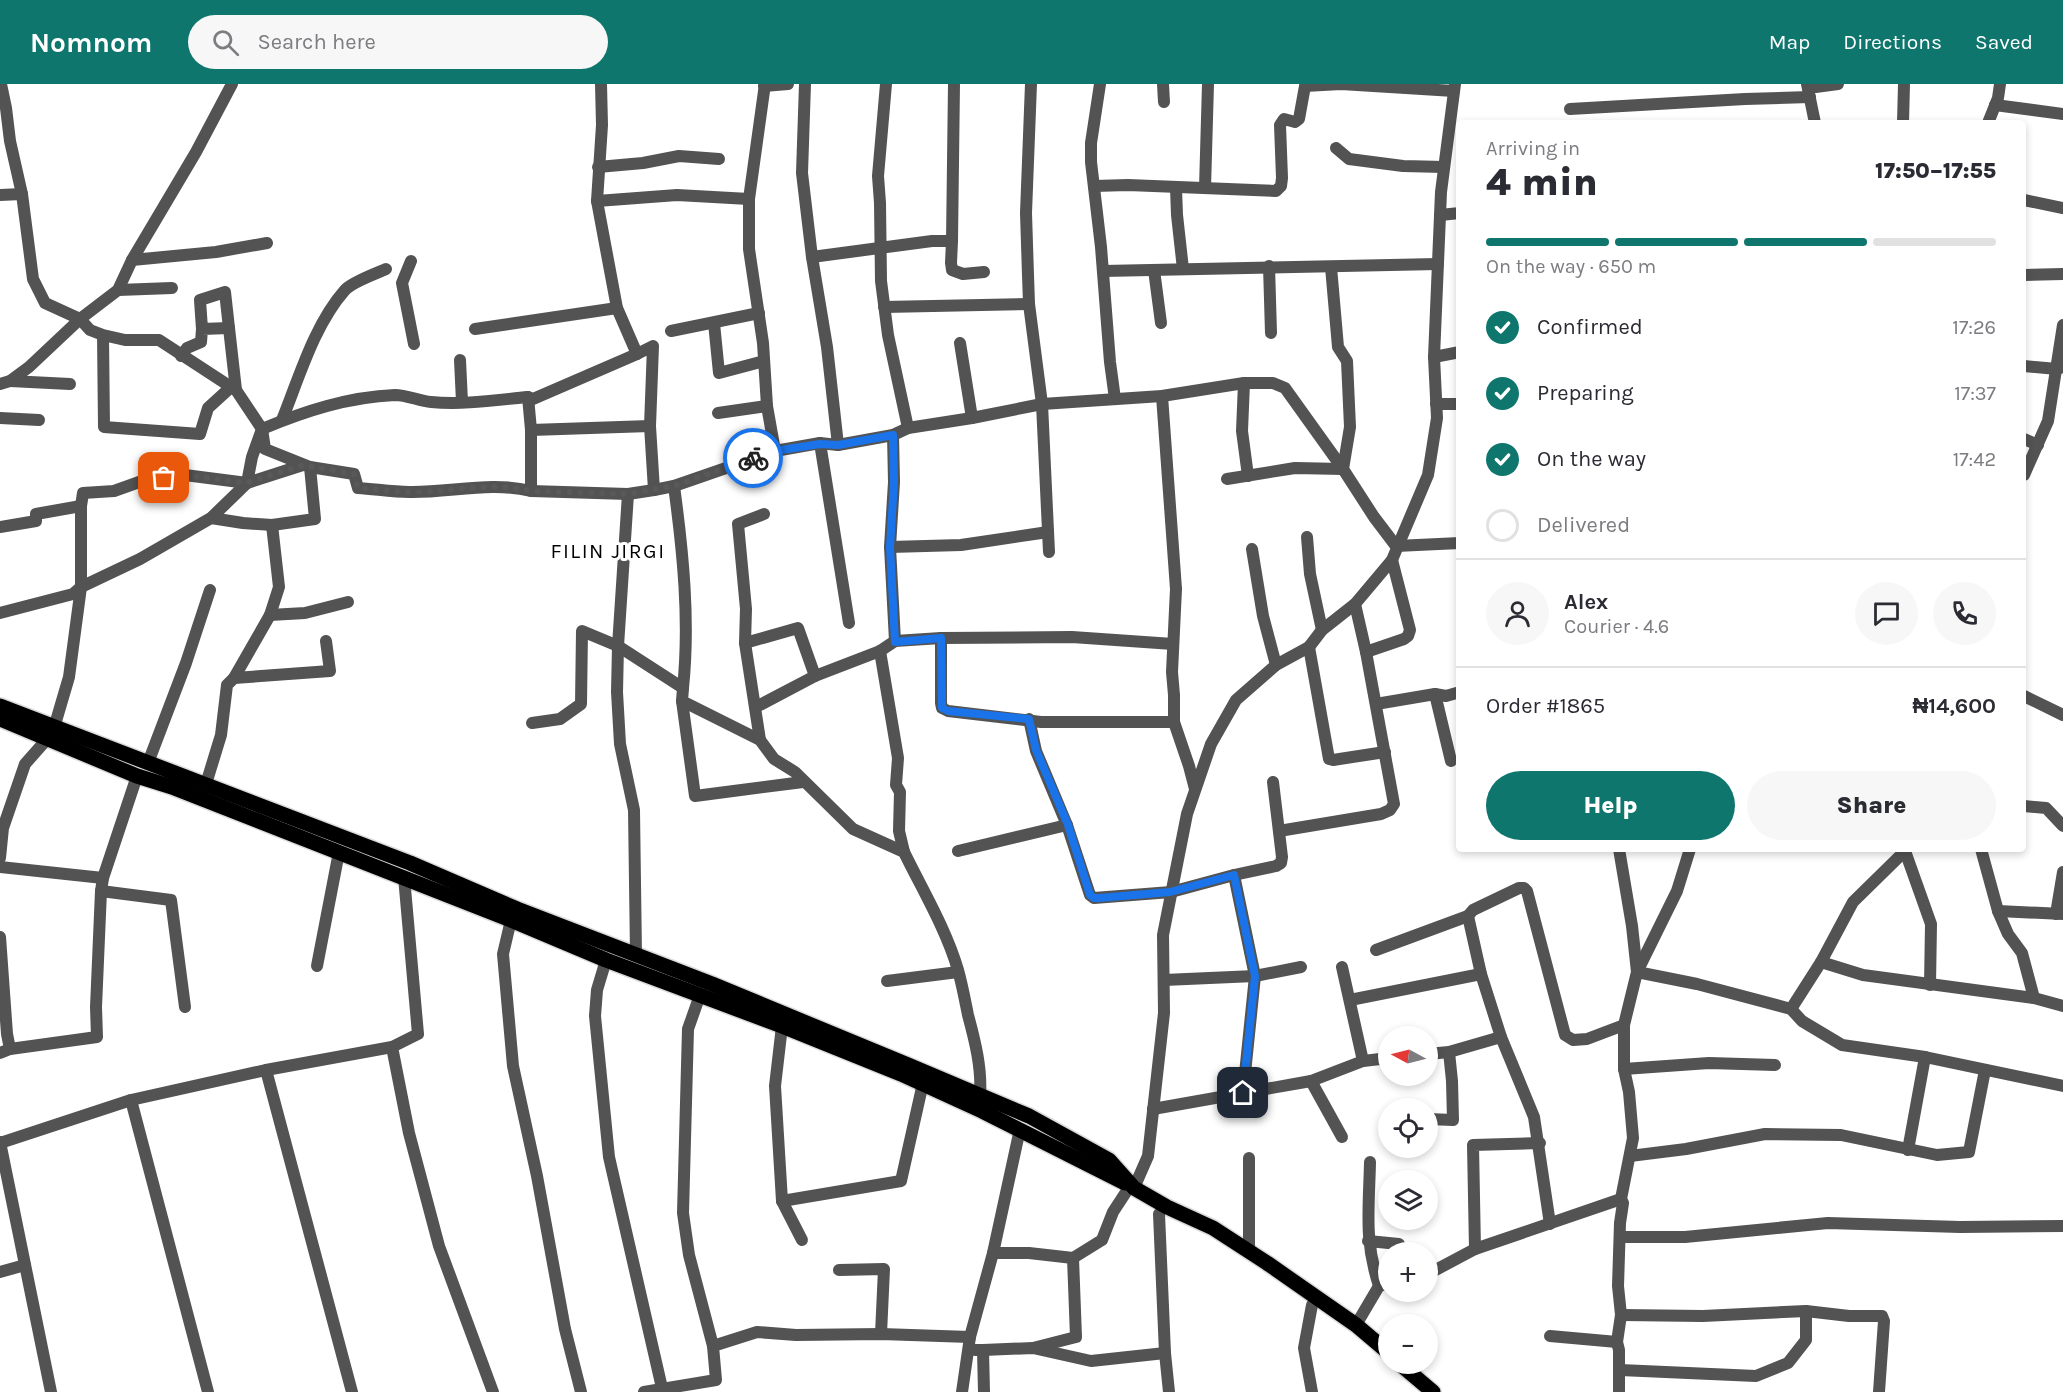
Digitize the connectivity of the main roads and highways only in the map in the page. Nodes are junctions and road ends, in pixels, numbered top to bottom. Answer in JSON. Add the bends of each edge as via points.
{"nodes":[{"id":1,"x":0,"y":706,"type":"edge"},
{"id":2,"x":0,"y":719,"type":"edge"},
{"id":3,"x":51,"y":733,"type":"junction"},
{"id":4,"x":254,"y":803,"type":"junction"},
{"id":5,"x":246,"y":816,"type":"junction"},
{"id":6,"x":1132,"y":1187,"type":"junction"},
{"id":7,"x":1378,"y":1344,"type":"edge"},
{"id":8,"x":1378,"y":1355,"type":"edge"},
{"id":9,"x":1401,"y":1374,"type":"edge"},
{"id":10,"x":1412,"y":1374,"type":"edge"},
{"id":11,"x":1420,"y":1392,"type":"edge"},
{"id":12,"x":1433,"y":1392,"type":"edge"}],
"edges":[{"from":1,"to":3,"type":"main road","via":[[45,723]]},
{"from":2,"to":3,"type":"main road"},
{"from":3,"to":4,"type":"main road","via":[[148,762]]},
{"from":3,"to":5,"type":"main road","via":[[137,777]]},
{"from":4,"to":5,"type":"main road"},
{"from":4,"to":6,"type":"main road","via":[[1029,1116],[1109,1160]]},
{"from":5,"to":6,"type":"main road","via":[[923,1083]]},
{"from":6,"to":7,"type":"main road","via":[[1213,1228]]},
{"from":6,"to":8,"type":"main road","via":[[1159,1215],[1209,1233],[1264,1268]]},
{"from":9,"to":11,"type":"main road"},
{"from":10,"to":12,"type":"main road"}]}
